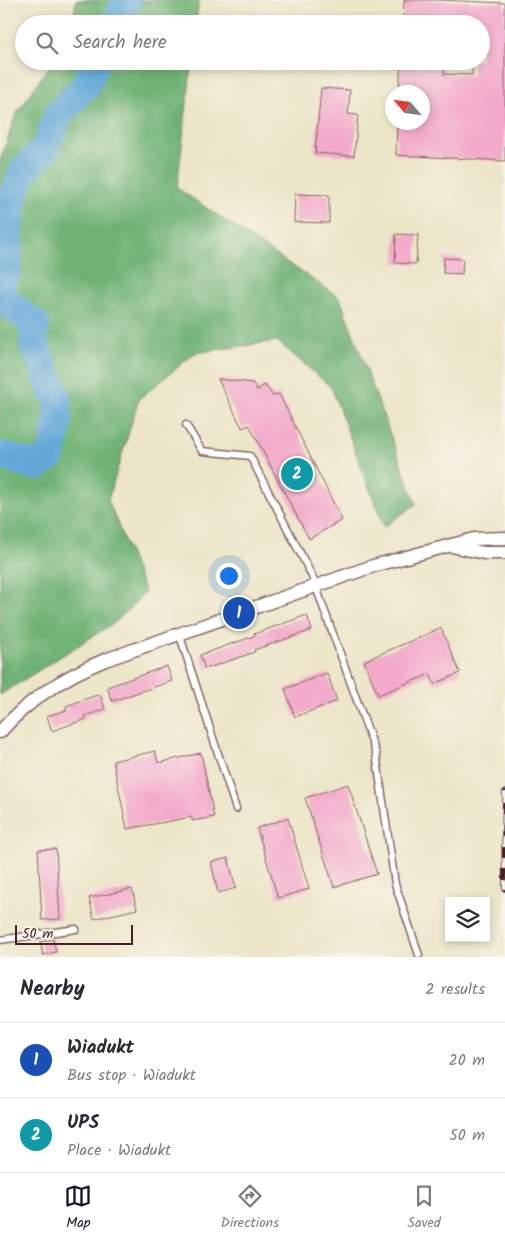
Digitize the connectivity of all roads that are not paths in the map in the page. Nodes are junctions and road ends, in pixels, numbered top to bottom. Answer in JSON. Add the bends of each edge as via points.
{"nodes":[{"id":1,"x":186,"y":425,"type":"dead end"},
{"id":2,"x":505,"y":538,"type":"edge"},
{"id":3,"x":450,"y":545,"type":"junction"},
{"id":4,"x":505,"y":553,"type":"edge"},
{"id":5,"x":316,"y":586,"type":"junction"},
{"id":6,"x":179,"y":634,"type":"junction"},
{"id":7,"x":0,"y":732,"type":"edge"},
{"id":8,"x":236,"y":809,"type":"dead end"},
{"id":9,"x":76,"y":929,"type":"dead end"},
{"id":10,"x":0,"y":940,"type":"edge"},
{"id":11,"x":419,"y":955,"type":"dead end"}],
"edges":[{"from":1,"to":5,"type":"lane","via":[[202,451],[250,456]]},
{"from":2,"to":3,"type":"street","via":[[474,539]]},
{"from":3,"to":4,"type":"street"},
{"from":3,"to":5,"type":"street"},
{"from":5,"to":6,"type":"street"},
{"from":5,"to":11,"type":"lane","via":[[376,753],[395,884]]},
{"from":6,"to":7,"type":"street","via":[[74,674],[30,703]]},
{"from":6,"to":8,"type":"lane"},
{"from":9,"to":10,"type":"lane"}]}
